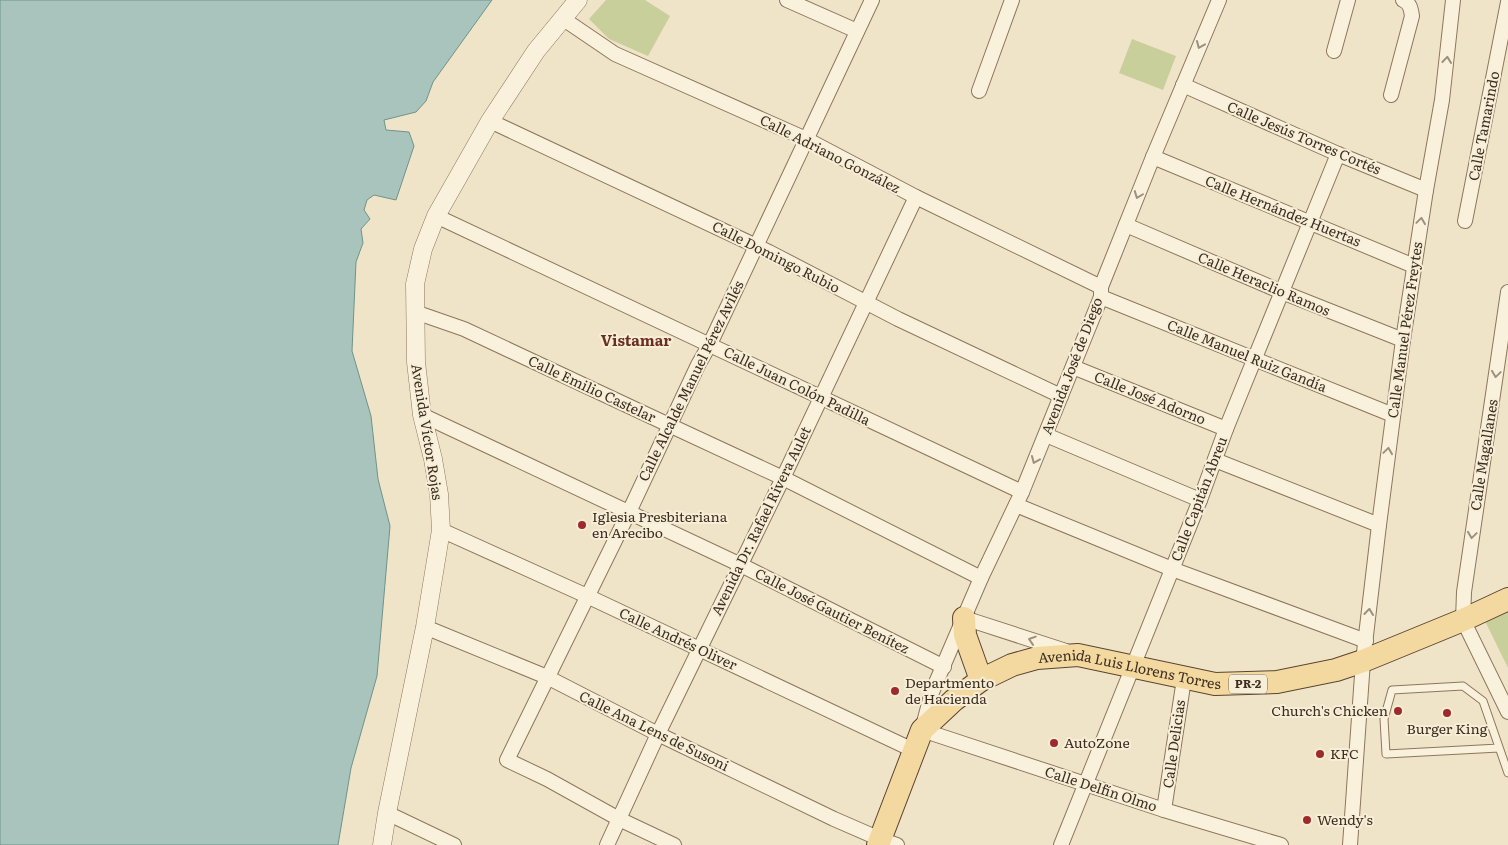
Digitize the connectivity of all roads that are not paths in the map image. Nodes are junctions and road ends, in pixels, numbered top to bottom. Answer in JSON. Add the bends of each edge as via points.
{"nodes":[{"id":1,"x":578,"y":0,"type":"edge"},
{"id":2,"x":788,"y":0,"type":"edge"},
{"id":3,"x":872,"y":0,"type":"edge"},
{"id":4,"x":1012,"y":0,"type":"edge"},
{"id":5,"x":1219,"y":0,"type":"edge"},
{"id":6,"x":1348,"y":0,"type":"edge"},
{"id":7,"x":1403,"y":0,"type":"edge"},
{"id":8,"x":1453,"y":0,"type":"edge"},
{"id":9,"x":1508,"y":2,"type":"edge"},
{"id":10,"x":562,"y":18,"type":"junction"},
{"id":11,"x":857,"y":31,"type":"junction"},
{"id":12,"x":1334,"y":51,"type":"dead end"},
{"id":13,"x":1183,"y":85,"type":"junction"},
{"id":14,"x":979,"y":91,"type":"dead end"},
{"id":15,"x":1391,"y":95,"type":"dead end"},
{"id":16,"x":490,"y":121,"type":"junction"},
{"id":17,"x":806,"y":139,"type":"junction"},
{"id":18,"x":1338,"y":154,"type":"junction"},
{"id":19,"x":1152,"y":157,"type":"junction"},
{"id":20,"x":1426,"y":190,"type":"junction"},
{"id":21,"x":916,"y":197,"type":"junction"},
{"id":22,"x":436,"y":216,"type":"junction"},
{"id":23,"x":1465,"y":221,"type":"dead end"},
{"id":24,"x":1311,"y":223,"type":"junction"},
{"id":25,"x":1126,"y":225,"type":"junction"},
{"id":26,"x":756,"y":246,"type":"junction"},
{"id":27,"x":1414,"y":266,"type":"junction"},
{"id":28,"x":1101,"y":292,"type":"junction"},
{"id":29,"x":1282,"y":292,"type":"junction"},
{"id":30,"x":1508,"y":292,"type":"edge"},
{"id":31,"x":866,"y":303,"type":"junction"},
{"id":32,"x":415,"y":312,"type":"junction"},
{"id":33,"x":1403,"y":340,"type":"junction"},
{"id":34,"x":710,"y":344,"type":"junction"},
{"id":35,"x":1256,"y":359,"type":"junction"},
{"id":36,"x":1073,"y":367,"type":"junction"},
{"id":37,"x":1061,"y":396,"type":"junction"},
{"id":38,"x":820,"y":398,"type":"junction"},
{"id":39,"x":422,"y":415,"type":"junction"},
{"id":40,"x":1393,"y":415,"type":"junction"},
{"id":41,"x":669,"y":425,"type":"junction"},
{"id":42,"x":1226,"y":430,"type":"junction"},
{"id":43,"x":1046,"y":435,"type":"junction"},
{"id":44,"x":1214,"y":460,"type":"junction"},
{"id":45,"x":782,"y":478,"type":"junction"},
{"id":46,"x":1022,"y":492,"type":"junction"},
{"id":47,"x":1200,"y":500,"type":"junction"},
{"id":48,"x":1016,"y":505,"type":"junction"},
{"id":49,"x":629,"y":512,"type":"junction"},
{"id":50,"x":1379,"y":525,"type":"junction"},
{"id":51,"x":440,"y":530,"type":"junction"},
{"id":52,"x":741,"y":565,"type":"junction"},
{"id":53,"x":1172,"y":568,"type":"junction"},
{"id":54,"x":981,"y":578,"type":"junction"},
{"id":55,"x":587,"y":596,"type":"junction"},
{"id":56,"x":1508,"y":599,"type":"edge"},
{"id":57,"x":964,"y":618,"type":"junction"},
{"id":58,"x":1463,"y":620,"type":"junction"},
{"id":59,"x":425,"y":628,"type":"junction"},
{"id":60,"x":700,"y":649,"type":"junction"},
{"id":61,"x":1364,"y":651,"type":"junction"},
{"id":62,"x":1078,"y":655,"type":"junction"},
{"id":63,"x":944,"y":667,"type":"junction"},
{"id":64,"x":1133,"y":668,"type":"junction"},
{"id":65,"x":547,"y":677,"type":"junction"},
{"id":66,"x":1184,"y":678,"type":"junction"},
{"id":67,"x":981,"y":680,"type":"junction"},
{"id":68,"x":1508,"y":712,"type":"edge"},
{"id":69,"x":922,"y":730,"type":"junction"},
{"id":70,"x":658,"y":734,"type":"junction"},
{"id":71,"x":1499,"y":748,"type":"junction"},
{"id":72,"x":913,"y":750,"type":"junction"},
{"id":73,"x":1508,"y":773,"type":"edge"},
{"id":74,"x":1086,"y":784,"type":"junction"},
{"id":75,"x":1164,"y":810,"type":"junction"},
{"id":76,"x":387,"y":813,"type":"junction"},
{"id":77,"x":619,"y":819,"type":"junction"},
{"id":78,"x":885,"y":843,"type":"edge"},
{"id":79,"x":382,"y":845,"type":"edge"},
{"id":80,"x":454,"y":845,"type":"edge"},
{"id":81,"x":607,"y":845,"type":"edge"},
{"id":82,"x":674,"y":845,"type":"edge"},
{"id":83,"x":1061,"y":845,"type":"edge"},
{"id":84,"x":1280,"y":845,"type":"edge"},
{"id":85,"x":1350,"y":845,"type":"edge"}],
"edges":[{"from":1,"to":10,"type":"street","name":"Avenida Víctor Rojas"},
{"from":2,"to":11,"type":"street"},
{"from":3,"to":11,"type":"street","name":"Calle Alcalde Manuel Pérez Avilés"},
{"from":4,"to":14,"type":"street"},
{"from":5,"to":13,"type":"street","name":"Avenida José de Diego","one_way":true},
{"from":6,"to":12,"type":"street"},
{"from":7,"to":15,"type":"street","via":[[1411,7],[1412,16]]},
{"from":20,"to":8,"type":"street","name":"Calle Manuel Pérez Freytes","one_way":true,"via":[[1442,100]]},
{"from":9,"to":23,"type":"street","name":"Calle Tamarindo"},
{"from":10,"to":16,"type":"street","name":"Avenida Víctor Rojas"},
{"from":10,"to":17,"type":"street","name":"Calle Adriano González","via":[[615,54]]},
{"from":11,"to":17,"type":"street","name":"Calle Alcalde Manuel Pérez Avilés"},
{"from":13,"to":18,"type":"street","name":"Calle Jesús Torres Cortés"},
{"from":13,"to":19,"type":"street","name":"Avenida José de Diego"},
{"from":16,"to":22,"type":"street","name":"Avenida Víctor Rojas"},
{"from":16,"to":26,"type":"street","name":"Calle Domingo Rubio"},
{"from":17,"to":21,"type":"street","name":"Calle Adriano González"},
{"from":17,"to":26,"type":"street","name":"Calle Alcalde Manuel Pérez Avilés"},
{"from":18,"to":20,"type":"street","name":"Calle Jesús Torres Cortés"},
{"from":18,"to":24,"type":"street","name":"Calle Capitán Abreu"},
{"from":19,"to":24,"type":"street","name":"Calle Hernández Huertas"},
{"from":19,"to":25,"type":"street","name":"Avenida José de Diego","one_way":true},
{"from":27,"to":20,"type":"street","name":"Calle Manuel Pérez Freytes","one_way":true},
{"from":21,"to":28,"type":"street","name":"Calle Adriano González"},
{"from":21,"to":31,"type":"street","name":"Avenida Dr. Rafael Rivera Aulet"},
{"from":22,"to":32,"type":"street","name":"Avenida Víctor Rojas","via":[[422,249],[415,284]]},
{"from":22,"to":34,"type":"street","name":"Calle Juan Colón Padilla"},
{"from":24,"to":27,"type":"street","name":"Calle Hernández Huertas"},
{"from":24,"to":29,"type":"street","name":"Calle Capitán Abreu"},
{"from":25,"to":28,"type":"street","name":"Avenida José de Diego"},
{"from":25,"to":29,"type":"street","name":"Calle Heraclio Ramos"},
{"from":26,"to":31,"type":"street","name":"Calle Domingo Rubio"},
{"from":26,"to":34,"type":"street","name":"Calle Alcalde Manuel Pérez Avilés"},
{"from":27,"to":33,"type":"street","name":"Calle Manuel Pérez Freytes"},
{"from":28,"to":35,"type":"street","name":"Calle Manuel Ruiz Gandía"},
{"from":28,"to":36,"type":"street","name":"Avenida José de Diego"},
{"from":29,"to":33,"type":"street","name":"Calle Heraclio Ramos"},
{"from":29,"to":35,"type":"street","name":"Calle Capitán Abreu"},
{"from":30,"to":58,"type":"street","name":"Calle Magallanes","one_way":true},
{"from":31,"to":37,"type":"street","name":"Calle Domingo Rubio"},
{"from":31,"to":38,"type":"street","name":"Avenida Dr. Rafael Rivera Aulet"},
{"from":32,"to":39,"type":"street","name":"Avenida Víctor Rojas"},
{"from":32,"to":41,"type":"street","name":"Calle Emilio Castelar","via":[[464,329]]},
{"from":33,"to":40,"type":"street","name":"Calle Manuel Pérez Freytes"},
{"from":34,"to":38,"type":"street","name":"Calle Juan Colón Padilla"},
{"from":34,"to":41,"type":"street","name":"Calle Alcalde Manuel Pérez Avilés"},
{"from":35,"to":40,"type":"street","name":"Calle Manuel Ruiz Gandía"},
{"from":35,"to":42,"type":"street","name":"Calle Capitán Abreu"},
{"from":36,"to":37,"type":"street","name":"Avenida José de Diego"},
{"from":36,"to":42,"type":"street","name":"Calle José Adorno"},
{"from":37,"to":43,"type":"street","name":"Avenida José de Diego"},
{"from":38,"to":45,"type":"street","name":"Avenida Dr. Rafael Rivera Aulet"},
{"from":38,"to":46,"type":"street","name":"Calle Juan Colón Padilla"},
{"from":39,"to":49,"type":"street","name":"Calle José Gautier Benítez"},
{"from":39,"to":51,"type":"street","name":"Avenida Víctor Rojas","via":[[439,494]]},
{"from":50,"to":40,"type":"street","name":"Calle Manuel Pérez Freytes","one_way":true},
{"from":41,"to":45,"type":"street","name":"Calle Emilio Castelar"},
{"from":41,"to":49,"type":"street","name":"Calle Alcalde Manuel Pérez Avilés"},
{"from":42,"to":44,"type":"street","name":"Calle Capitán Abreu"},
{"from":43,"to":46,"type":"street","name":"Avenida José de Diego","one_way":true},
{"from":43,"to":47,"type":"street"},
{"from":44,"to":47,"type":"street","name":"Calle Capitán Abreu"},
{"from":44,"to":50,"type":"street"},
{"from":45,"to":52,"type":"street","name":"Avenida Dr. Rafael Rivera Aulet"},
{"from":45,"to":54,"type":"street","name":"Calle Emilio Castelar"},
{"from":46,"to":48,"type":"street","name":"Avenida José de Diego"},
{"from":47,"to":53,"type":"street","name":"Calle Capitán Abreu"},
{"from":48,"to":53,"type":"street"},
{"from":48,"to":54,"type":"street","name":"Avenida José de Diego"},
{"from":49,"to":52,"type":"street","name":"Calle José Gautier Benítez"},
{"from":49,"to":55,"type":"street","name":"Calle Alcalde Manuel Pérez Avilés"},
{"from":61,"to":50,"type":"street","name":"Calle Manuel Pérez Freytes","one_way":true},
{"from":51,"to":55,"type":"street","name":"Calle Andrés Oliver"},
{"from":51,"to":59,"type":"street","name":"Avenida Víctor Rojas"},
{"from":52,"to":60,"type":"street","name":"Avenida Dr. Rafael Rivera Aulet"},
{"from":52,"to":63,"type":"street","name":"Calle José Gautier Benítez"},
{"from":53,"to":61,"type":"street"},
{"from":53,"to":64,"type":"street","name":"Calle Capitán Abreu"},
{"from":54,"to":57,"type":"street","name":"Avenida José de Diego"},
{"from":55,"to":60,"type":"street","name":"Calle Andrés Oliver"},
{"from":55,"to":65,"type":"street","name":"Calle Alcalde Manuel Pérez Avilés"},
{"from":56,"to":58,"type":"main road","name":"Avenida Luis Llorens Torres","number":"PR-2"},
{"from":62,"to":57,"type":"street","one_way":true},
{"from":57,"to":63,"type":"street","name":"Avenida José de Diego"},
{"from":57,"to":67,"type":"main road","via":[[964,635]]},
{"from":58,"to":61,"type":"main road","name":"Avenida Luis Llorens Torres","number":"PR-2"},
{"from":58,"to":68,"type":"street"},
{"from":59,"to":65,"type":"street","name":"Calle Ana Lens de Susoni"},
{"from":59,"to":76,"type":"street","name":"Avenida Víctor Rojas"},
{"from":60,"to":70,"type":"street","name":"Avenida Dr. Rafael Rivera Aulet"},
{"from":60,"to":72,"type":"street","name":"Calle Andrés Oliver"},
{"from":61,"to":66,"type":"main road","name":"Avenida Luis Llorens Torres","number":"PR-2","via":[[1336,670],[1277,682],[1215,684]]},
{"from":61,"to":85,"type":"street","name":"Calle Manuel Pérez Freytes"},
{"from":62,"to":64,"type":"main road","name":"Avenida Luis Llorens Torres","number":"PR-2"},
{"from":62,"to":67,"type":"main road","name":"Avenida Luis Llorens Torres","number":"PR-2","via":[[1037,658],[1012,665]]},
{"from":63,"to":69,"type":"street","name":"Avenida José de Diego","via":[[932,692]]},
{"from":64,"to":66,"type":"main road","name":"Avenida Luis Llorens Torres","number":"PR-2"},
{"from":64,"to":74,"type":"street","name":"Calle Capitán Abreu"},
{"from":65,"to":70,"type":"street","name":"Calle Ana Lens de Susoni"},
{"from":65,"to":77,"type":"street","name":"Calle Alcalde Manuel Pérez Avilés","via":[[507,760]]},
{"from":66,"to":75,"type":"street","name":"Calle Delicias"},
{"from":67,"to":69,"type":"main road","name":"Avenida José de Diego","number":"PR-2"},
{"from":69,"to":72,"type":"main road","name":"Avenida José de Diego","number":"PR-2"},
{"from":69,"to":74,"type":"street","name":"Calle Delfín Olmo"},
{"from":70,"to":77,"type":"street","name":"Avenida Dr. Rafael Rivera Aulet"},
{"from":70,"to":78,"type":"street","name":"Calle Ana Lens de Susoni"},
{"from":71,"to":71,"type":"lane","via":[[1483,701],[1463,686],[1392,690],[1384,719],[1386,754]]},
{"from":71,"to":73,"type":"lane"},
{"from":72,"to":78,"type":"main road","name":"Avenida José de Diego","number":"PR-2"},
{"from":74,"to":75,"type":"street","name":"Calle Delfín Olmo"},
{"from":74,"to":83,"type":"street","name":"Calle Capitán Abreu"},
{"from":75,"to":84,"type":"street","name":"Calle Delfín Olmo"},
{"from":76,"to":79,"type":"street","name":"Avenida Víctor Rojas"},
{"from":76,"to":80,"type":"street"},
{"from":77,"to":81,"type":"street","name":"Avenida Dr. Rafael Rivera Aulet"},
{"from":77,"to":82,"type":"street"}]}
